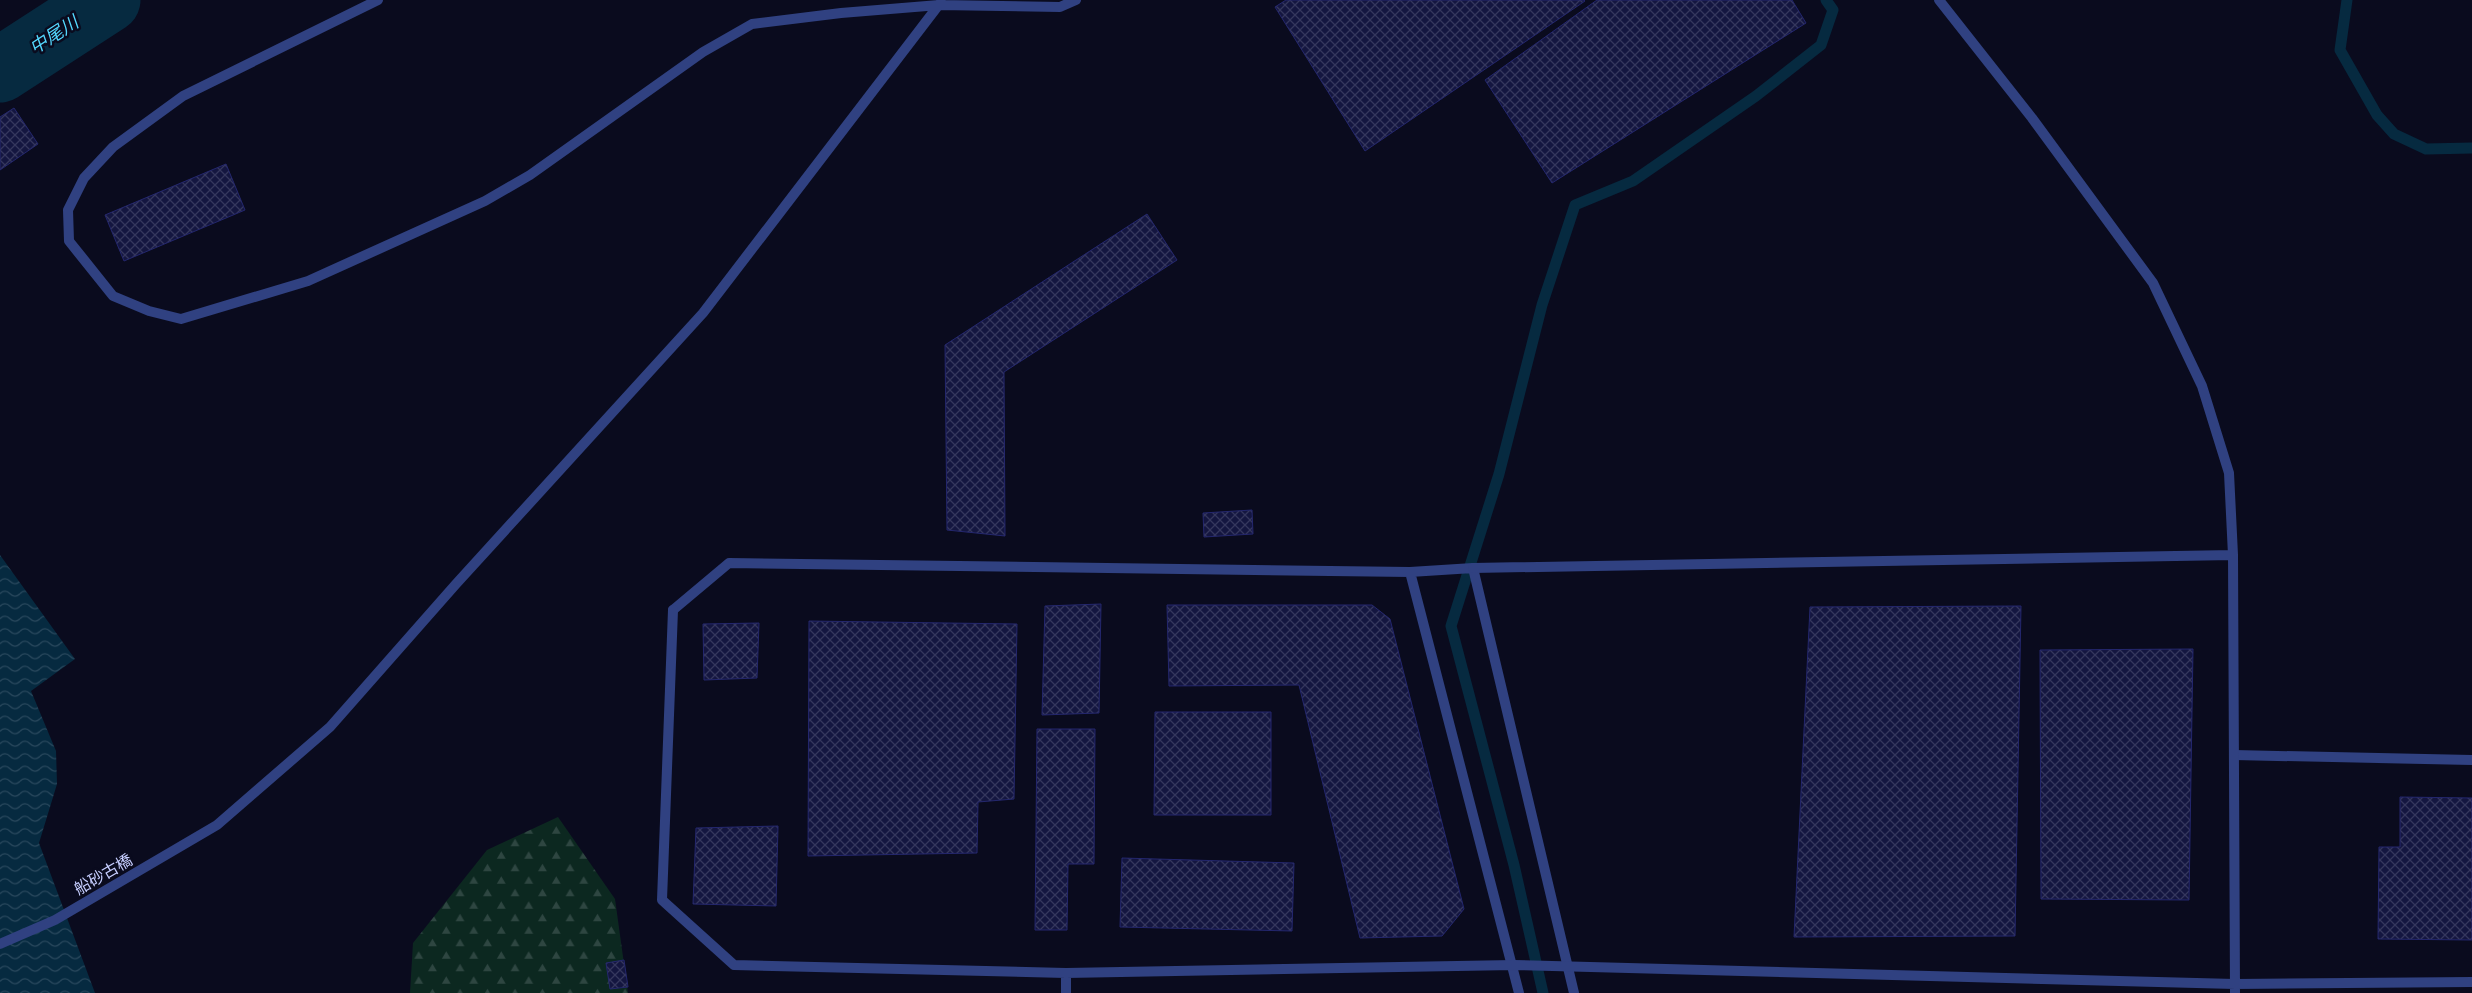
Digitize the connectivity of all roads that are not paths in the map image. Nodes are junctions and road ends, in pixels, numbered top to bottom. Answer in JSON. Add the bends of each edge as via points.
{"nodes":[{"id":1,"x":378,"y":0,"type":"edge"},
{"id":2,"x":1076,"y":0,"type":"edge"},
{"id":3,"x":1940,"y":0,"type":"edge"},
{"id":4,"x":941,"y":3,"type":"edge"},
{"id":5,"x":2233,"y":555,"type":"junction"},
{"id":6,"x":1473,"y":568,"type":"junction"},
{"id":7,"x":1410,"y":572,"type":"junction"},
{"id":8,"x":2234,"y":755,"type":"junction"},
{"id":9,"x":2472,"y":760,"type":"edge"},
{"id":10,"x":0,"y":944,"type":"edge"},
{"id":11,"x":1514,"y":965,"type":"junction"},
{"id":12,"x":1568,"y":967,"type":"junction"},
{"id":13,"x":1066,"y":972,"type":"junction"},
{"id":14,"x":2472,"y":982,"type":"edge"},
{"id":15,"x":2235,"y":989,"type":"edge"},
{"id":16,"x":1066,"y":993,"type":"edge"},
{"id":17,"x":1519,"y":993,"type":"edge"},
{"id":18,"x":1574,"y":993,"type":"edge"}],
"edges":[{"from":1,"to":4,"type":"street","via":[[183,96],[113,147],[84,178],[68,210],[69,241],[113,296],[149,311],[181,319],[308,281],[485,201],[530,175],[703,52],[752,24]]},
{"from":2,"to":4,"type":"street","via":[[1060,7]]},
{"from":3,"to":5,"type":"street","via":[[2032,118],[2153,283],[2202,386],[2228,473]]},
{"from":4,"to":10,"type":"street","name":"船砂古橋","via":[[703,313],[330,727],[217,825],[55,920]]},
{"from":5,"to":6,"type":"street"},
{"from":5,"to":8,"type":"street"},
{"from":6,"to":7,"type":"street"},
{"from":6,"to":12,"type":"street"},
{"from":7,"to":11,"type":"street"},
{"from":7,"to":13,"type":"street","via":[[729,563],[673,610],[662,900],[734,965]]},
{"from":8,"to":9,"type":"street"},
{"from":8,"to":15,"type":"street"},
{"from":11,"to":12,"type":"street"},
{"from":11,"to":13,"type":"street"},
{"from":11,"to":17,"type":"street"},
{"from":12,"to":15,"type":"street"},
{"from":12,"to":18,"type":"street"},
{"from":13,"to":16,"type":"street"},
{"from":14,"to":15,"type":"street"}]}
